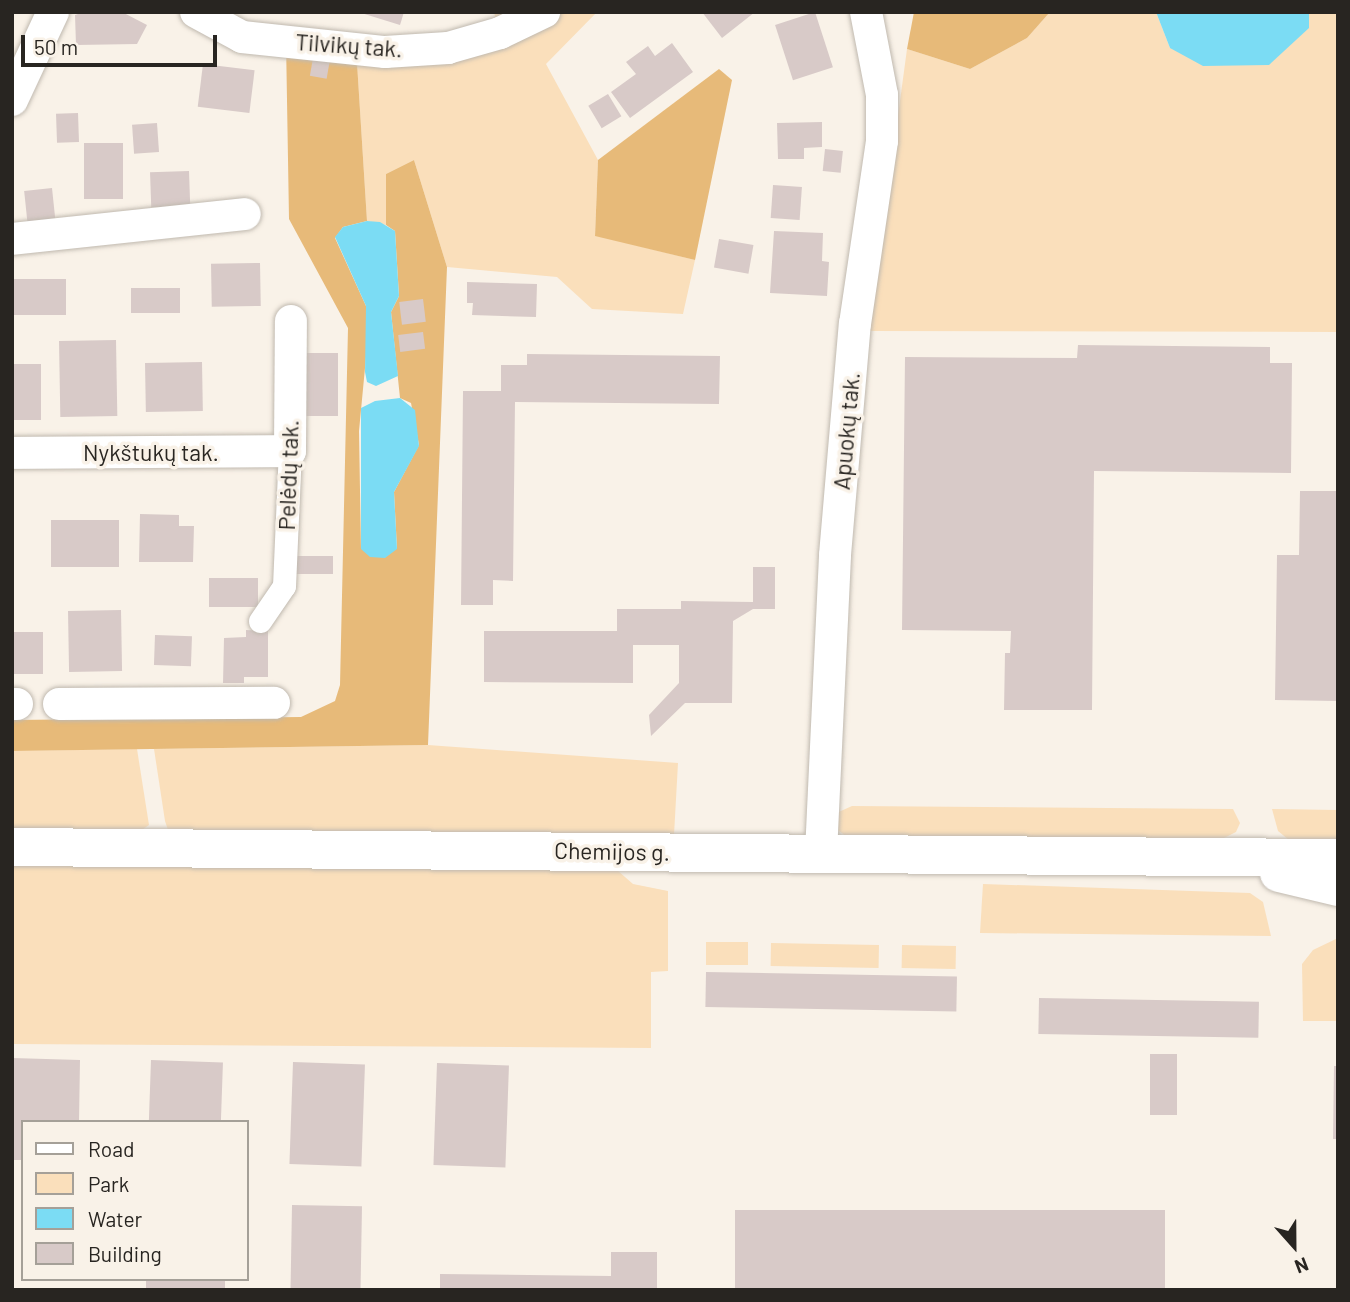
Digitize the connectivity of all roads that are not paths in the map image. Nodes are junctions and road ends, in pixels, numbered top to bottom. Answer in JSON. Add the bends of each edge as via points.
{"nodes":[{"id":1,"x":53,"y":12,"type":"edge"},
{"id":2,"x":196,"y":12,"type":"edge"},
{"id":3,"x":544,"y":12,"type":"edge"},
{"id":4,"x":866,"y":12,"type":"edge"},
{"id":5,"x":12,"y":100,"type":"edge"},
{"id":6,"x":245,"y":214,"type":"dead end"},
{"id":7,"x":12,"y":239,"type":"edge"},
{"id":8,"x":291,"y":321,"type":"dead end"},
{"id":9,"x":290,"y":451,"type":"junction"},
{"id":10,"x":12,"y":453,"type":"edge"},
{"id":11,"x":260,"y":621,"type":"dead end"},
{"id":12,"x":274,"y":703,"type":"dead end"},
{"id":13,"x":59,"y":704,"type":"dead end"},
{"id":14,"x":12,"y":846,"type":"edge"},
{"id":15,"x":821,"y":853,"type":"junction"},
{"id":16,"x":1212,"y":857,"type":"junction"},
{"id":17,"x":1338,"y":858,"type":"edge"},
{"id":18,"x":1338,"y":887,"type":"edge"}],
"edges":[{"from":1,"to":5,"type":"street"},
{"from":2,"to":3,"type":"street","name":"Tilvikų tak.","via":[[242,37],[385,52],[448,48],[500,33]]},
{"from":4,"to":15,"type":"street","name":"Apuokų tak.","via":[[882,95],[881,141],[855,324],[835,555]]},
{"from":6,"to":7,"type":"street"},
{"from":8,"to":9,"type":"street","name":"Pelėdų tak."},
{"from":9,"to":10,"type":"street","name":"Nykštukų tak."},
{"from":9,"to":11,"type":"street","name":"Pelėdų tak.","via":[[284,586]]},
{"from":12,"to":13,"type":"street"},
{"from":14,"to":15,"type":"main road","name":"Chemijos g."},
{"from":15,"to":16,"type":"main road","name":"Chemijos g."},
{"from":16,"to":17,"type":"main road","name":"Chemijos g."},
{"from":16,"to":18,"type":"main road","name":"Chemijos g."}]}
